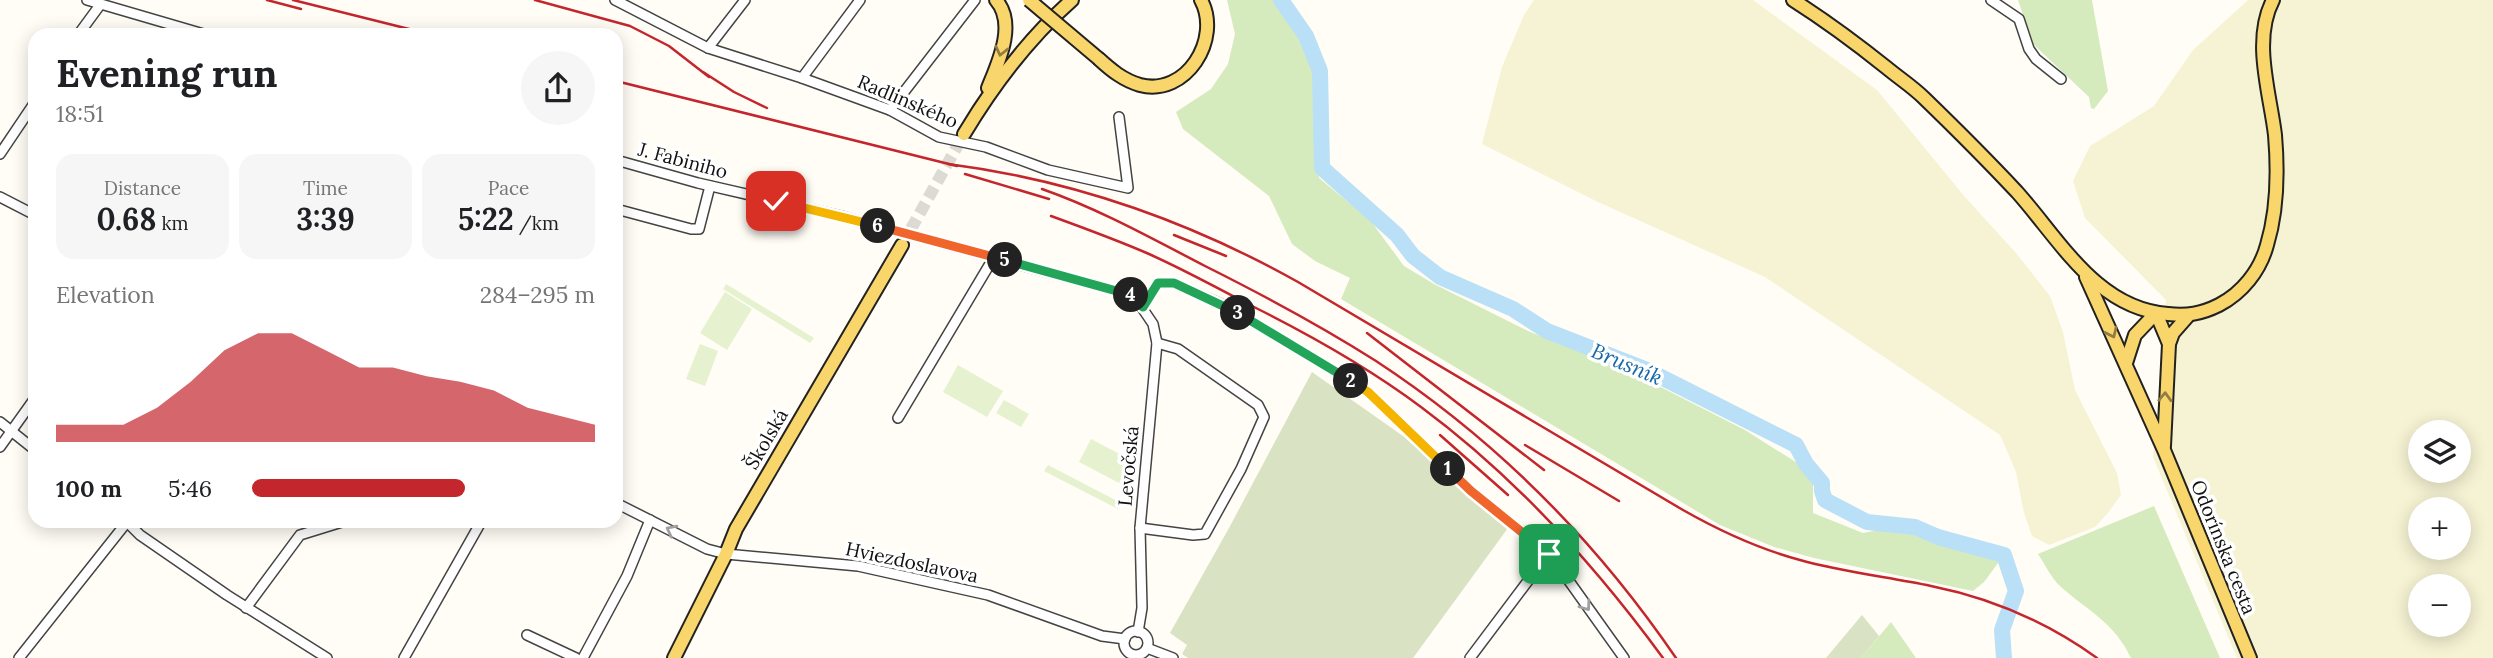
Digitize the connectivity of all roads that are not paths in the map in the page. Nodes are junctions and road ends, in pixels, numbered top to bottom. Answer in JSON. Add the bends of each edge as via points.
{"nodes":[{"id":1,"x":87,"y":0,"type":"edge"},
{"id":2,"x":615,"y":0,"type":"edge"},
{"id":3,"x":745,"y":0,"type":"edge"},
{"id":4,"x":860,"y":0,"type":"edge"},
{"id":5,"x":975,"y":0,"type":"edge"},
{"id":6,"x":996,"y":0,"type":"edge"},
{"id":7,"x":1029,"y":0,"type":"edge"},
{"id":8,"x":1073,"y":0,"type":"edge"},
{"id":9,"x":1201,"y":0,"type":"edge"},
{"id":10,"x":1793,"y":0,"type":"edge"},
{"id":11,"x":1990,"y":0,"type":"edge"},
{"id":12,"x":2273,"y":0,"type":"edge"},
{"id":13,"x":627,"y":3,"type":"edge"},
{"id":14,"x":100,"y":5,"type":"junction"},
{"id":15,"x":83,"y":28,"type":"edge"},
{"id":16,"x":182,"y":28,"type":"edge"},
{"id":17,"x":708,"y":48,"type":"junction"},
{"id":18,"x":802,"y":78,"type":"junction"},
{"id":19,"x":2061,"y":79,"type":"dead end"},
{"id":20,"x":983,"y":102,"type":"junction"},
{"id":21,"x":890,"y":110,"type":"junction"},
{"id":22,"x":28,"y":112,"type":"edge"},
{"id":23,"x":1119,"y":117,"type":"dead end"},
{"id":24,"x":964,"y":134,"type":"tunnel mouth"},
{"id":25,"x":0,"y":154,"type":"edge"},
{"id":26,"x":623,"y":162,"type":"edge"},
{"id":27,"x":710,"y":186,"type":"junction"},
{"id":28,"x":0,"y":197,"type":"edge"},
{"id":29,"x":28,"y":211,"type":"edge"},
{"id":30,"x":623,"y":211,"type":"edge"},
{"id":31,"x":902,"y":245,"type":"tunnel mouth"},
{"id":32,"x":994,"y":257,"type":"junction"},
{"id":33,"x":2083,"y":270,"type":"junction"},
{"id":34,"x":1143,"y":307,"type":"junction"},
{"id":35,"x":2156,"y":313,"type":"junction"},
{"id":36,"x":2188,"y":316,"type":"junction"},
{"id":37,"x":1157,"y":343,"type":"junction"},
{"id":38,"x":2169,"y":344,"type":"junction"},
{"id":39,"x":2126,"y":363,"type":"junction"},
{"id":40,"x":28,"y":407,"type":"edge"},
{"id":41,"x":898,"y":418,"type":"dead end"},
{"id":42,"x":0,"y":422,"type":"edge"},
{"id":43,"x":11,"y":430,"type":"junction"},
{"id":44,"x":28,"y":444,"type":"edge"},
{"id":45,"x":0,"y":447,"type":"edge"},
{"id":46,"x":2164,"y":450,"type":"junction"},
{"id":47,"x":623,"y":506,"type":"edge"},
{"id":48,"x":650,"y":520,"type":"junction"},
{"id":49,"x":122,"y":528,"type":"edge"},
{"id":50,"x":133,"y":528,"type":"edge"},
{"id":51,"x":323,"y":528,"type":"edge"},
{"id":52,"x":478,"y":528,"type":"edge"},
{"id":53,"x":1140,"y":528,"type":"junction"},
{"id":54,"x":726,"y":554,"type":"junction"},
{"id":55,"x":1549,"y":554,"type":"junction"},
{"id":56,"x":246,"y":608,"type":"junction"},
{"id":57,"x":1138,"y":632,"type":"junction"},
{"id":58,"x":527,"y":635,"type":"dead end"},
{"id":59,"x":1125,"y":639,"type":"junction"},
{"id":60,"x":1147,"y":648,"type":"junction"},
{"id":61,"x":1138,"y":657,"type":"edge"},
{"id":62,"x":19,"y":658,"type":"edge"},
{"id":63,"x":327,"y":658,"type":"edge"},
{"id":64,"x":404,"y":658,"type":"edge"},
{"id":65,"x":576,"y":658,"type":"edge"},
{"id":66,"x":583,"y":658,"type":"edge"},
{"id":67,"x":674,"y":658,"type":"edge"},
{"id":68,"x":1173,"y":658,"type":"edge"},
{"id":69,"x":1470,"y":658,"type":"edge"},
{"id":70,"x":1624,"y":658,"type":"edge"},
{"id":71,"x":2250,"y":658,"type":"edge"}],
"edges":[{"from":1,"to":14,"type":"street"},
{"from":2,"to":13,"type":"street","name":"Radlinského"},
{"from":3,"to":17,"type":"street"},
{"from":4,"to":18,"type":"street"},
{"from":5,"to":21,"type":"street"},
{"from":6,"to":20,"type":"main road","one_way":true,"via":[[1005,26],[1001,55]]},
{"from":7,"to":9,"type":"main road","bridge":true,"via":[[1119,76],[1154,86],[1191,69],[1205,47],[1208,20]]},
{"from":8,"to":20,"type":"main road","via":[[1025,47]]},
{"from":10,"to":33,"type":"main road","via":[[1921,95],[2017,192]]},
{"from":11,"to":19,"type":"street","via":[[2019,19],[2029,49]]},
{"from":12,"to":36,"type":"main road","via":[[2264,37],[2276,155],[2268,245],[2243,288],[2212,309]]},
{"from":13,"to":17,"type":"street","name":"Radlinského"},
{"from":14,"to":15,"type":"street"},
{"from":14,"to":16,"type":"street"},
{"from":17,"to":18,"type":"street","name":"Radlinského"},
{"from":18,"to":21,"type":"street","name":"Radlinského"},
{"from":20,"to":24,"type":"main road"},
{"from":21,"to":23,"type":"street","name":"Radlinského","via":[[939,137],[1128,188]]},
{"from":22,"to":25,"type":"street"},
{"from":26,"to":27,"type":"street","name":"J. Fabiniho"},
{"from":27,"to":30,"type":"street","via":[[699,229]]},
{"from":27,"to":32,"type":"street","name":"J. Fabiniho"},
{"from":28,"to":29,"type":"street"},
{"from":31,"to":54,"type":"main road","name":"Školská","via":[[736,529]]},
{"from":32,"to":34,"type":"street","name":"J. Fabiniho","via":[[1134,296]]},
{"from":32,"to":41,"type":"street"},
{"from":33,"to":35,"type":"main road","via":[[2108,294]]},
{"from":33,"to":39,"type":"main road","name":"Odorínska cesta","one_way":true},
{"from":34,"to":37,"type":"street","name":"Levočská"},
{"from":34,"to":55,"type":"street","via":[[1158,283],[1174,283],[1232,309],[1319,360],[1368,392],[1471,491]]},
{"from":35,"to":36,"type":"main road"},
{"from":35,"to":38,"type":"main road"},
{"from":35,"to":39,"type":"main road","via":[[2135,335]]},
{"from":36,"to":38,"type":"main road","via":[[2179,323]]},
{"from":37,"to":53,"type":"street","name":"Levočská"},
{"from":37,"to":53,"type":"street","via":[[1178,349],[1258,405],[1264,417],[1206,534]]},
{"from":46,"to":38,"type":"main road","one_way":true},
{"from":39,"to":46,"type":"main road","name":"Odorínska cesta"},
{"from":40,"to":43,"type":"street"},
{"from":42,"to":43,"type":"street"},
{"from":43,"to":44,"type":"street"},
{"from":43,"to":45,"type":"street"},
{"from":46,"to":71,"type":"main road","name":"Odorínska cesta"},
{"from":47,"to":48,"type":"street","name":"Hviezdoslavova"},
{"from":54,"to":48,"type":"street","name":"Hviezdoslavova","one_way":true},
{"from":48,"to":66,"type":"street","via":[[627,576]]},
{"from":49,"to":62,"type":"street"},
{"from":50,"to":56,"type":"street"},
{"from":51,"to":56,"type":"street","via":[[300,535]]},
{"from":52,"to":64,"type":"street"},
{"from":53,"to":57,"type":"street","name":"Levočská","via":[[1142,608]]},
{"from":54,"to":59,"type":"street","name":"Hviezdoslavova","via":[[858,566],[988,596],[1102,636]]},
{"from":54,"to":67,"type":"main road","name":"Školská"},
{"from":55,"to":69,"type":"street"},
{"from":55,"to":70,"type":"street","one_way":true},
{"from":56,"to":63,"type":"street"},
{"from":57,"to":59,"type":"street"},
{"from":57,"to":60,"type":"street","via":[[1147,638]]},
{"from":58,"to":65,"type":"street"},
{"from":59,"to":61,"type":"street","via":[[1127,651]]},
{"from":60,"to":61,"type":"street"},
{"from":60,"to":68,"type":"street"}]}
